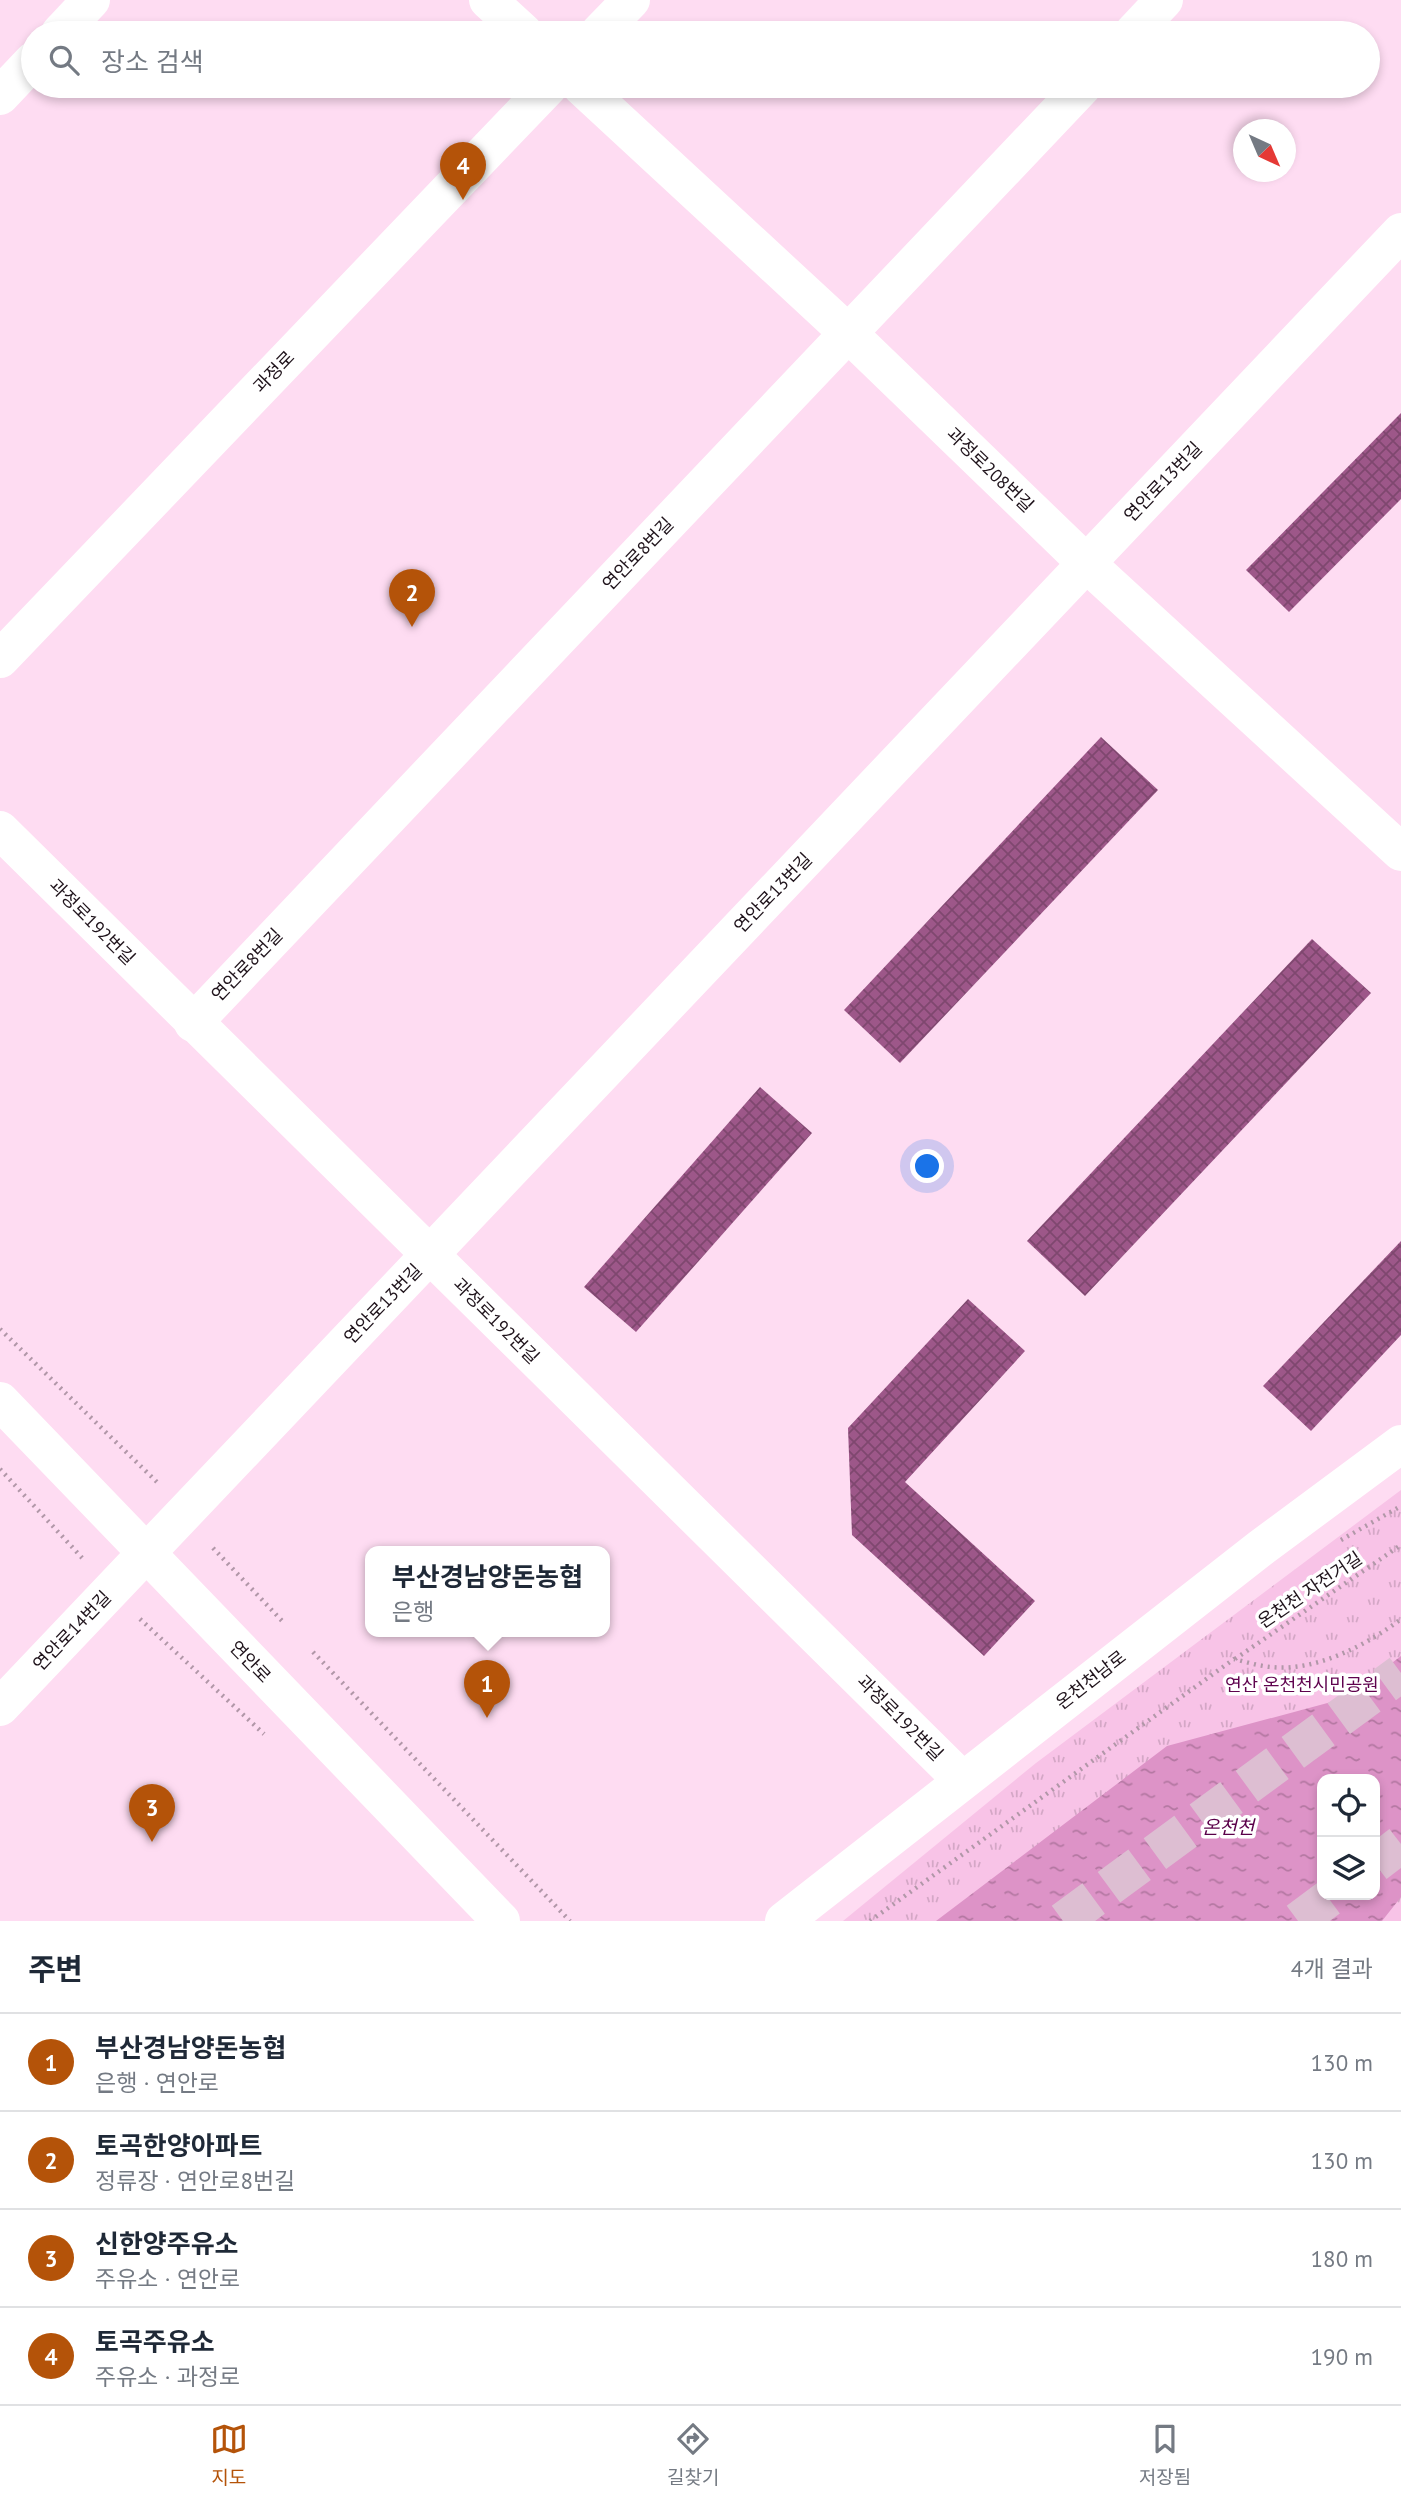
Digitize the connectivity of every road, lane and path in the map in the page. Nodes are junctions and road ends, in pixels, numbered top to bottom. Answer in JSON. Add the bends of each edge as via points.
{"nodes":[{"id":1,"x":91,"y":0,"type":"edge"},
{"id":2,"x":488,"y":0,"type":"edge"},
{"id":3,"x":631,"y":0,"type":"edge"},
{"id":4,"x":1164,"y":0,"type":"edge"},
{"id":5,"x":71,"y":21,"type":"edge"},
{"id":6,"x":511,"y":21,"type":"edge"},
{"id":7,"x":611,"y":21,"type":"edge"},
{"id":8,"x":1144,"y":21,"type":"edge"},
{"id":9,"x":21,"y":74,"type":"edge"},
{"id":10,"x":0,"y":96,"type":"edge"},
{"id":11,"x":537,"y":98,"type":"edge"},
{"id":12,"x":594,"y":98,"type":"edge"},
{"id":13,"x":1072,"y":98,"type":"edge"},
{"id":14,"x":1401,"y":232,"type":"edge"},
{"id":15,"x":848,"y":333,"type":"junction"},
{"id":16,"x":1086,"y":564,"type":"junction"},
{"id":17,"x":0,"y":659,"type":"edge"},
{"id":18,"x":0,"y":830,"type":"edge"},
{"id":19,"x":1401,"y":852,"type":"edge"},
{"id":20,"x":192,"y":1023,"type":"junction"},
{"id":21,"x":429,"y":1255,"type":"junction"},
{"id":22,"x":0,"y":1329,"type":"edge"},
{"id":23,"x":0,"y":1401,"type":"edge"},
{"id":24,"x":1401,"y":1444,"type":"edge"},
{"id":25,"x":0,"y":1469,"type":"edge"},
{"id":26,"x":164,"y":1488,"type":"dead end"},
{"id":27,"x":1401,"y":1545,"type":"edge"},
{"id":28,"x":213,"y":1548,"type":"dead end"},
{"id":29,"x":145,"y":1555,"type":"junction"},
{"id":30,"x":92,"y":1569,"type":"dead end"},
{"id":31,"x":1401,"y":1619,"type":"edge"},
{"id":32,"x":285,"y":1624,"type":"dead end"},
{"id":33,"x":313,"y":1653,"type":"dead end"},
{"id":34,"x":1234,"y":1659,"type":"junction"},
{"id":35,"x":0,"y":1707,"type":"edge"},
{"id":36,"x":962,"y":1780,"type":"junction"},
{"id":37,"x":501,"y":1921,"type":"edge"},
{"id":38,"x":570,"y":1921,"type":"edge"},
{"id":39,"x":784,"y":1921,"type":"edge"},
{"id":40,"x":870,"y":1921,"type":"edge"}],
"edges":[{"from":1,"to":5,"type":"street"},
{"from":2,"to":6,"type":"street"},
{"from":3,"to":7,"type":"street"},
{"from":4,"to":8,"type":"street"},
{"from":9,"to":10,"type":"street"},
{"from":11,"to":17,"type":"street","name":"과정로"},
{"from":12,"to":15,"type":"street","name":"과정로208번길"},
{"from":13,"to":15,"type":"street","name":"연안로8번길"},
{"from":14,"to":16,"type":"street","name":"연안로13번길"},
{"from":15,"to":16,"type":"street","name":"과정로208번길"},
{"from":15,"to":20,"type":"street","name":"연안로8번길"},
{"from":16,"to":19,"type":"street","name":"과정로208번길"},
{"from":16,"to":21,"type":"street","name":"연안로13번길"},
{"from":18,"to":20,"type":"street","name":"과정로192번길"},
{"from":20,"to":21,"type":"street","name":"과정로192번길"},
{"from":21,"to":29,"type":"street","name":"연안로13번길"},
{"from":21,"to":36,"type":"street","name":"과정로192번길"},
{"from":22,"to":26,"type":"path"},
{"from":23,"to":29,"type":"street","name":"연안로"},
{"from":24,"to":36,"type":"street","name":"온천천남로"},
{"from":25,"to":30,"type":"path"},
{"from":27,"to":34,"type":"path","name":"온천천 자전거길"},
{"from":28,"to":32,"type":"path"},
{"from":29,"to":35,"type":"street","name":"연안로14번길"},
{"from":29,"to":37,"type":"street","name":"연안로"},
{"from":31,"to":34,"type":"path","via":[[1321,1662],[1273,1668]]},
{"from":33,"to":38,"type":"path"},
{"from":34,"to":40,"type":"path","name":"온천천 자전거길"},
{"from":36,"to":39,"type":"street","name":"온천천남로"}]}
